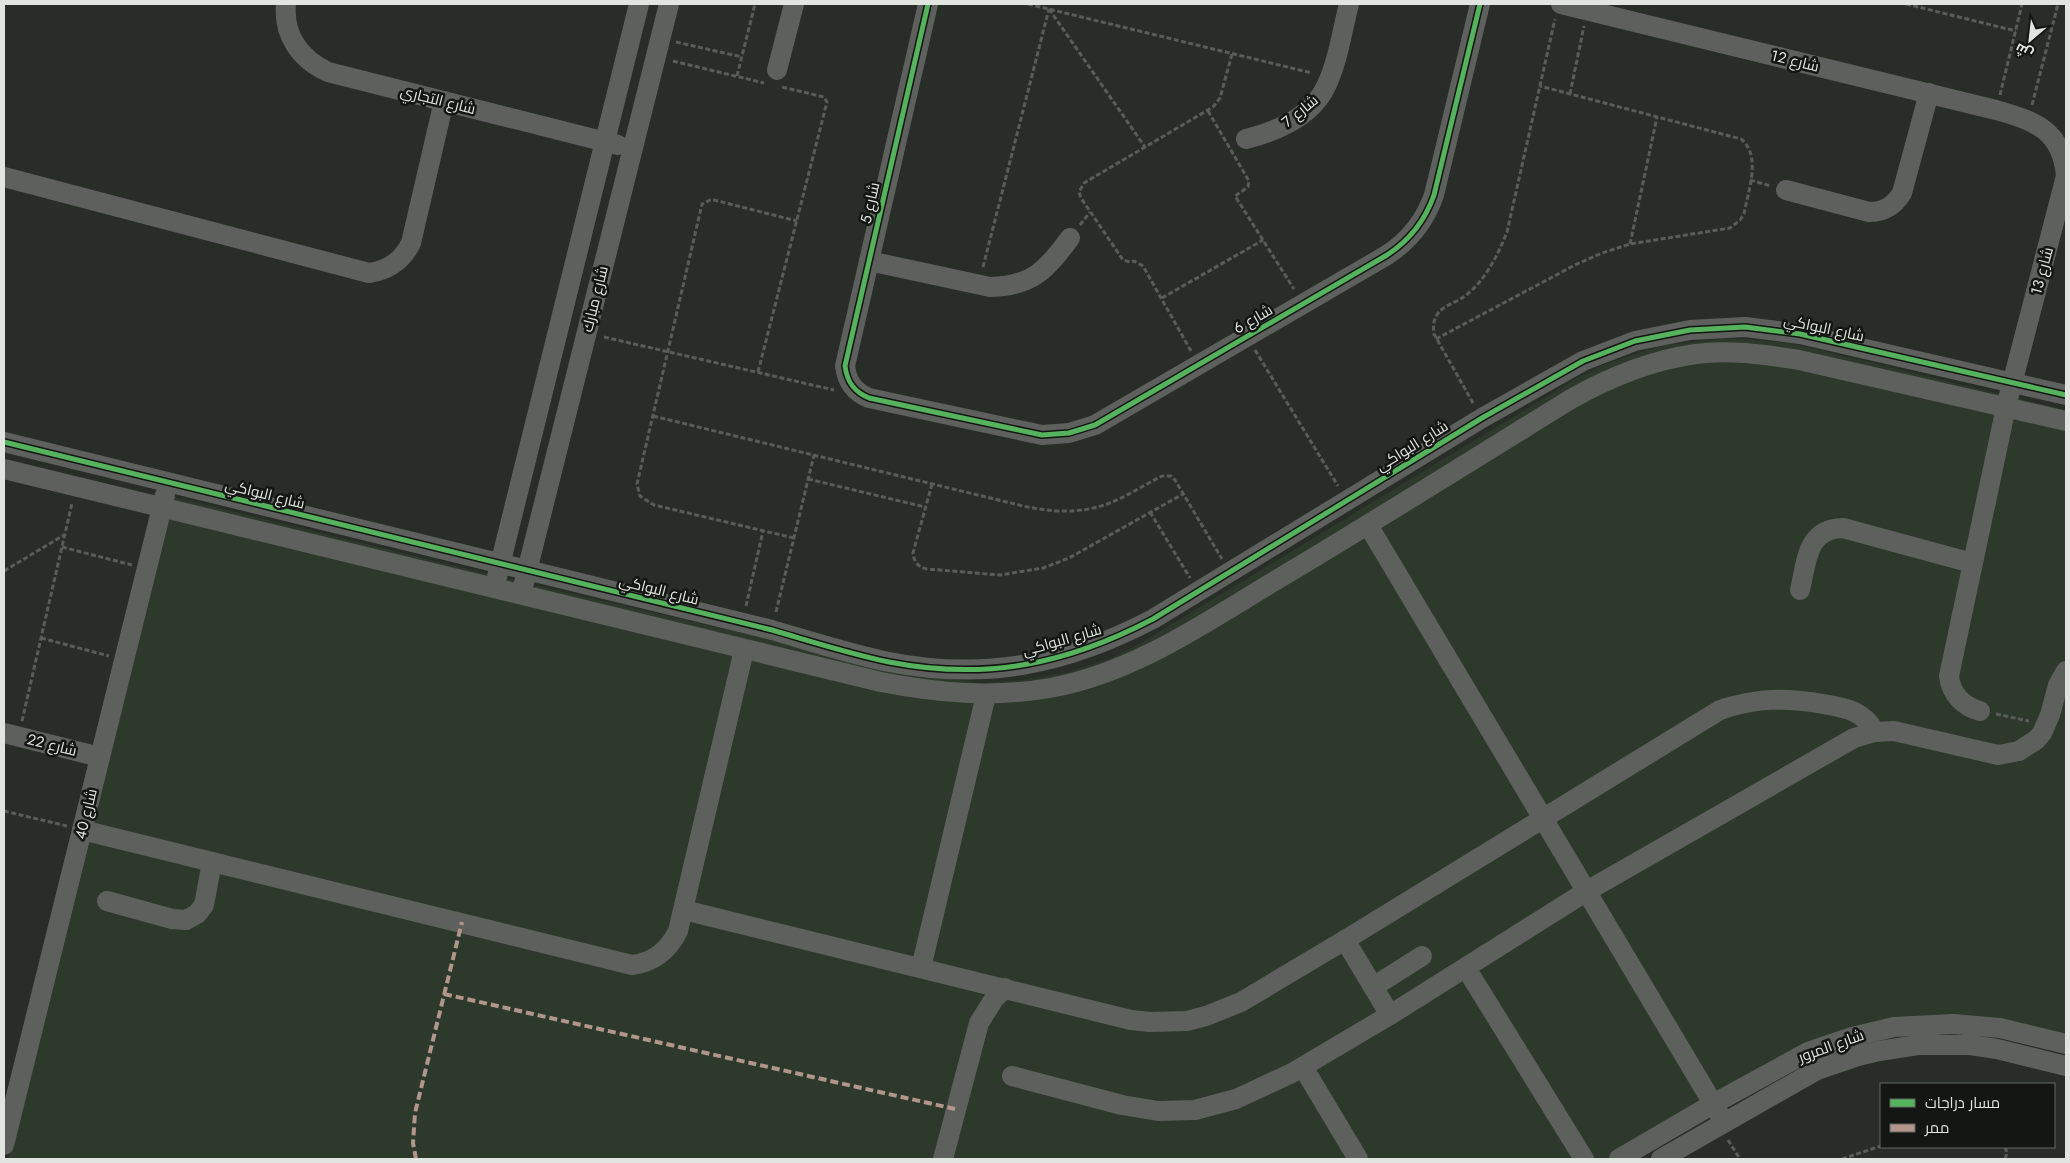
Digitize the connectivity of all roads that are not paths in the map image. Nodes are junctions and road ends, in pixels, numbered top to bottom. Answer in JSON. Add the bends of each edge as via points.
{"nodes":[{"id":1,"x":286,"y":4,"type":"edge"},
{"id":2,"x":639,"y":4,"type":"edge"},
{"id":3,"x":669,"y":4,"type":"edge"},
{"id":4,"x":794,"y":4,"type":"edge"},
{"id":5,"x":928,"y":4,"type":"edge"},
{"id":6,"x":1349,"y":4,"type":"edge"},
{"id":7,"x":1480,"y":4,"type":"edge"},
{"id":8,"x":1558,"y":8,"type":"edge"},
{"id":9,"x":777,"y":70,"type":"dead end"},
{"id":10,"x":1929,"y":94,"type":"junction"},
{"id":11,"x":444,"y":101,"type":"junction"},
{"id":12,"x":2029,"y":119,"type":"joint"},
{"id":13,"x":1246,"y":139,"type":"dead end"},
{"id":14,"x":605,"y":142,"type":"junction"},
{"id":15,"x":632,"y":149,"type":"junction"},
{"id":16,"x":4,"y":177,"type":"edge"},
{"id":17,"x":1786,"y":190,"type":"dead end"},
{"id":18,"x":2059,"y":233,"type":"edge"},
{"id":19,"x":1070,"y":238,"type":"dead end"},
{"id":20,"x":869,"y":261,"type":"junction"},
{"id":21,"x":2012,"y":382,"type":"junction"},
{"id":22,"x":2066,"y":396,"type":"edge"},
{"id":23,"x":869,"y":398,"type":"joint"},
{"id":24,"x":2006,"y":407,"type":"junction"},
{"id":25,"x":2066,"y":421,"type":"edge"},
{"id":26,"x":4,"y":442,"type":"edge"},
{"id":27,"x":4,"y":469,"type":"edge"},
{"id":28,"x":168,"y":483,"type":"junction"},
{"id":29,"x":162,"y":508,"type":"junction"},
{"id":30,"x":1368,"y":525,"type":"junction"},
{"id":31,"x":1972,"y":563,"type":"junction"},
{"id":32,"x":500,"y":564,"type":"junction"},
{"id":33,"x":527,"y":571,"type":"junction"},
{"id":34,"x":494,"y":589,"type":"junction"},
{"id":35,"x":1800,"y":590,"type":"dead end"},
{"id":36,"x":521,"y":595,"type":"junction"},
{"id":37,"x":744,"y":650,"type":"junction"},
{"id":38,"x":2066,"y":670,"type":"edge"},
{"id":39,"x":986,"y":695,"type":"junction"},
{"id":40,"x":1980,"y":711,"type":"road end"},
{"id":41,"x":1874,"y":732,"type":"junction"},
{"id":42,"x":11,"y":734,"type":"edge"},
{"id":43,"x":100,"y":757,"type":"junction"},
{"id":44,"x":1544,"y":817,"type":"junction"},
{"id":45,"x":82,"y":830,"type":"junction"},
{"id":46,"x":212,"y":862,"type":"junction"},
{"id":47,"x":1587,"y":891,"type":"junction"},
{"id":48,"x":107,"y":901,"type":"dead end"},
{"id":49,"x":684,"y":910,"type":"junction"},
{"id":50,"x":1345,"y":940,"type":"junction"},
{"id":51,"x":1422,"y":956,"type":"dead end"},
{"id":52,"x":921,"y":968,"type":"junction"},
{"id":53,"x":1466,"y":968,"type":"junction"},
{"id":54,"x":1373,"y":986,"type":"junction"},
{"id":55,"x":1005,"y":988,"type":"junction"},
{"id":56,"x":1390,"y":1015,"type":"junction"},
{"id":57,"x":2066,"y":1044,"type":"edge"},
{"id":58,"x":2066,"y":1066,"type":"edge"},
{"id":59,"x":1303,"y":1067,"type":"junction"},
{"id":60,"x":1012,"y":1076,"type":"dead end"},
{"id":61,"x":1713,"y":1104,"type":"junction"},
{"id":62,"x":1724,"y":1122,"type":"junction"},
{"id":63,"x":4,"y":1145,"type":"edge"},
{"id":64,"x":943,"y":1159,"type":"edge"},
{"id":65,"x":1358,"y":1159,"type":"edge"},
{"id":66,"x":1584,"y":1159,"type":"edge"},
{"id":67,"x":1619,"y":1159,"type":"edge"},
{"id":68,"x":1661,"y":1159,"type":"edge"}],
"edges":[{"from":1,"to":11,"type":"street","name":"شارع التجاري","via":[[292,40],[298,51],[317,67]]},
{"from":2,"to":14,"type":"street","name":"شارع مبارك"},
{"from":3,"to":15,"type":"street","name":"شارع مبارك"},
{"from":4,"to":9,"type":"street"},
{"from":5,"to":20,"type":"street","name":"شارع 5"},
{"from":6,"to":13,"type":"street","name":"شارع 7","via":[[1330,77],[1322,94],[1296,119],[1264,135]]},
{"from":7,"to":23,"type":"street","name":"شارع 6","via":[[1434,195],[1418,228],[1398,248],[1095,426],[1069,433],[1042,435]]},
{"from":8,"to":10,"type":"street","name":"شارع 12","via":[[1588,10]]},
{"from":10,"to":12,"type":"street","name":"شارع 12"},
{"from":10,"to":17,"type":"street","via":[[1902,194],[1892,206],[1869,212]]},
{"from":11,"to":14,"type":"street","name":"شارع التجاري"},
{"from":11,"to":16,"type":"street","via":[[411,243],[401,259],[378,272],[369,273]]},
{"from":12,"to":18,"type":"street","name":"شارع 13","via":[[2048,133],[2065,164]]},
{"from":14,"to":15,"type":"street","name":"شارع التجاري"},
{"from":14,"to":32,"type":"street","name":"شارع مبارك"},
{"from":15,"to":33,"type":"street","name":"شارع مبارك"},
{"from":18,"to":21,"type":"street","name":"شارع 13"},
{"from":19,"to":20,"type":"street","via":[[1051,264],[1032,278],[1006,286],[979,285]]},
{"from":20,"to":23,"type":"street","name":"شارع 5","via":[[845,366],[850,384]]},
{"from":21,"to":22,"type":"street","name":"شارع البواكي"},
{"from":21,"to":24,"type":"street","name":"شارع 13"},
{"from":21,"to":33,"type":"street","name":"شارع البواكي","via":[[1800,334],[1745,327],[1662,334],[1609,350],[1559,374],[1119,637],[1082,651],[1005,668],[966,670],[888,662],[772,630]]},
{"from":24,"to":25,"type":"street"},
{"from":24,"to":30,"type":"street","via":[[1790,359],[1757,354],[1697,353],[1632,370],[1601,383]]},
{"from":24,"to":31,"type":"street","name":"شارع 13"},
{"from":26,"to":28,"type":"street","name":"شارع البواكي"},
{"from":27,"to":29,"type":"street"},
{"from":28,"to":29,"type":"street","name":"شارع 40"},
{"from":28,"to":32,"type":"street","name":"شارع البواكي"},
{"from":29,"to":34,"type":"street"},
{"from":29,"to":43,"type":"street","name":"شارع 40"},
{"from":30,"to":39,"type":"street","via":[[1170,644],[1132,663],[1050,688]]},
{"from":30,"to":44,"type":"street"},
{"from":31,"to":35,"type":"street","via":[[1835,528],[1814,540]]},
{"from":31,"to":40,"type":"street","name":"شارع 13","via":[[1949,676],[1958,698]]},
{"from":32,"to":33,"type":"street","name":"شارع البواكي"},
{"from":32,"to":34,"type":"street","name":"شارع مبارك"},
{"from":33,"to":36,"type":"street","name":"شارع مبارك"},
{"from":34,"to":36,"type":"street"},
{"from":36,"to":37,"type":"street"},
{"from":37,"to":39,"type":"street","via":[[923,690]]},
{"from":37,"to":49,"type":"street"},
{"from":38,"to":41,"type":"street","via":[[2042,733],[2019,751],[1998,755],[1894,731]]},
{"from":39,"to":52,"type":"street"},
{"from":41,"to":44,"type":"street","via":[[1859,713],[1843,707],[1784,698],[1735,705],[1705,718]]},
{"from":41,"to":47,"type":"street","via":[[1842,744]]},
{"from":42,"to":43,"type":"street","name":"شارع 22"},
{"from":43,"to":45,"type":"street","name":"شارع 40"},
{"from":44,"to":47,"type":"street"},
{"from":44,"to":50,"type":"street"},
{"from":45,"to":46,"type":"street"},
{"from":45,"to":63,"type":"street","name":"شارع 40"},
{"from":46,"to":48,"type":"street","via":[[204,905],[186,920]]},
{"from":46,"to":49,"type":"street","via":[[632,966],[650,961],[666,950],[678,931]]},
{"from":47,"to":53,"type":"street"},
{"from":47,"to":61,"type":"street"},
{"from":49,"to":52,"type":"street"},
{"from":50,"to":54,"type":"street"},
{"from":50,"to":55,"type":"street","via":[[1241,1002],[1188,1020],[1131,1020]]},
{"from":51,"to":54,"type":"street"},
{"from":52,"to":55,"type":"street"},
{"from":53,"to":56,"type":"street"},
{"from":53,"to":66,"type":"street"},
{"from":54,"to":56,"type":"street"},
{"from":55,"to":64,"type":"street","via":[[994,998],[979,1023]]},
{"from":56,"to":59,"type":"street"},
{"from":57,"to":61,"type":"street","name":"شارع المرور","via":[[2000,1028],[1971,1025],[1894,1027],[1852,1036],[1808,1052]]},
{"from":58,"to":62,"type":"street","name":"شارع المرور","via":[[1970,1045],[1898,1047],[1817,1070]]},
{"from":59,"to":60,"type":"street","via":[[1236,1099],[1216,1106],[1176,1112],[1140,1109]]},
{"from":59,"to":65,"type":"street"},
{"from":61,"to":62,"type":"street"},
{"from":61,"to":67,"type":"street","name":"شارع المرور"},
{"from":62,"to":68,"type":"street","name":"شارع المرور"}]}
